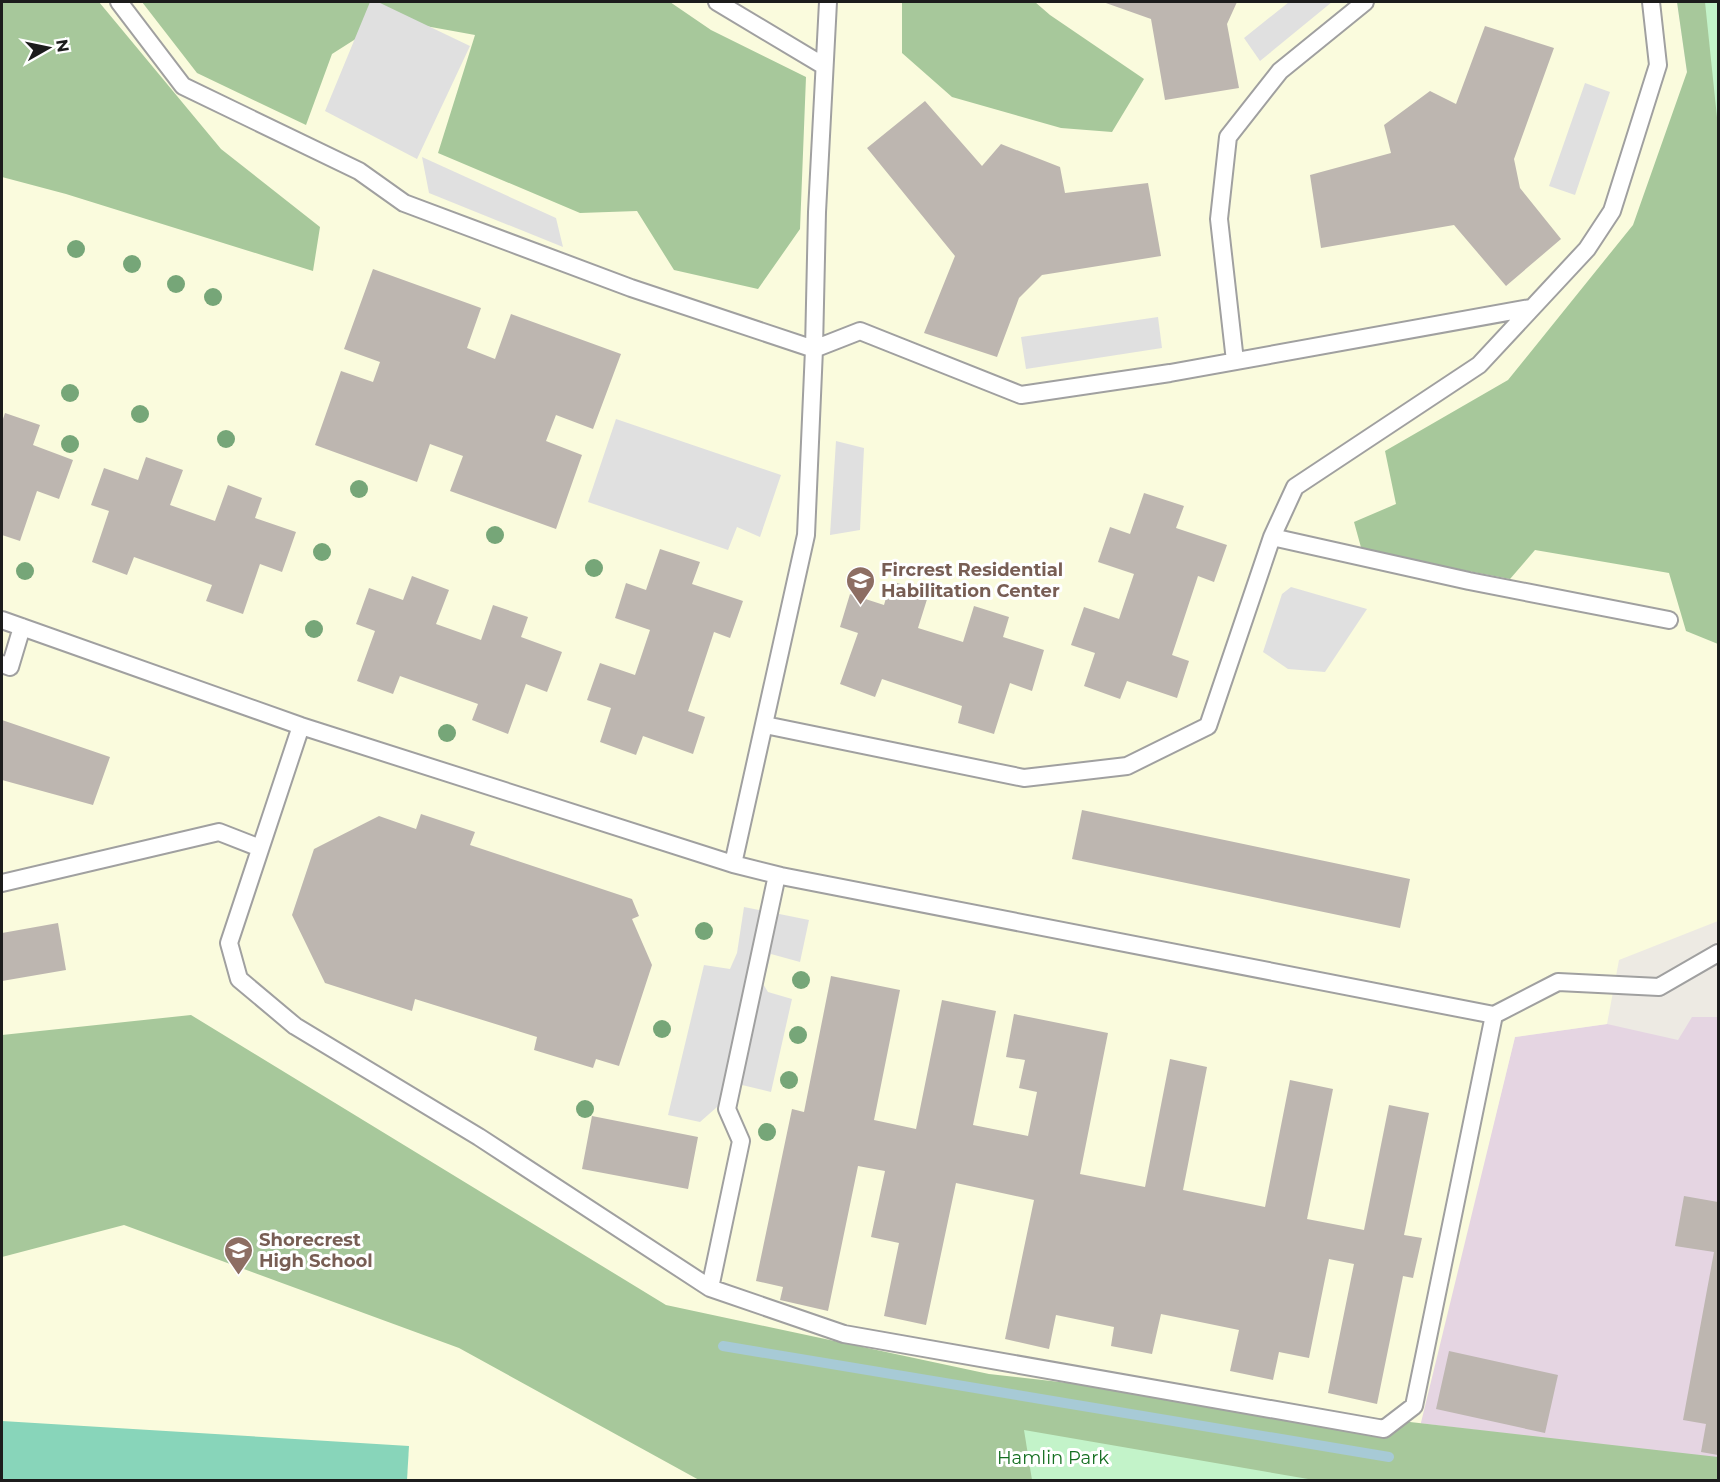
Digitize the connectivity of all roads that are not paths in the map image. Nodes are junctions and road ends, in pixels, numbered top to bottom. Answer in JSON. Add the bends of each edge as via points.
{"nodes":[{"id":1,"x":119,"y":2,"type":"edge"},
{"id":2,"x":717,"y":2,"type":"edge"},
{"id":3,"x":828,"y":2,"type":"edge"},
{"id":4,"x":1365,"y":2,"type":"edge"},
{"id":5,"x":1651,"y":2,"type":"edge"},
{"id":6,"x":824,"y":66,"type":"junction"},
{"id":7,"x":1530,"y":308,"type":"junction"},
{"id":8,"x":814,"y":349,"type":"junction"},
{"id":9,"x":1235,"y":361,"type":"junction"},
{"id":10,"x":1272,"y":537,"type":"junction"},
{"id":11,"x":2,"y":620,"type":"edge"},
{"id":12,"x":1669,"y":620,"type":"dead end"},
{"id":13,"x":22,"y":627,"type":"junction"},
{"id":14,"x":2,"y":664,"type":"edge"},
{"id":15,"x":765,"y":725,"type":"junction"},
{"id":16,"x":301,"y":726,"type":"junction"},
{"id":17,"x":260,"y":848,"type":"junction"},
{"id":18,"x":733,"y":864,"type":"junction"},
{"id":19,"x":777,"y":875,"type":"junction"},
{"id":20,"x":2,"y":883,"type":"edge"},
{"id":21,"x":1719,"y":953,"type":"edge"},
{"id":22,"x":1494,"y":1015,"type":"junction"},
{"id":23,"x":711,"y":1288,"type":"junction"}],
"edges":[{"from":1,"to":8,"type":"lane","via":[[183,86],[359,171],[404,203],[631,288]]},
{"from":2,"to":6,"type":"lane"},
{"from":3,"to":6,"type":"lane"},
{"from":4,"to":9,"type":"lane","via":[[1280,71],[1228,137],[1219,219]]},
{"from":5,"to":7,"type":"lane","via":[[1658,65],[1612,211],[1587,249]]},
{"from":6,"to":8,"type":"lane"},
{"from":7,"to":9,"type":"lane"},
{"from":7,"to":10,"type":"lane","via":[[1479,364],[1295,487]]},
{"from":8,"to":9,"type":"lane","via":[[860,331],[1021,395]]},
{"from":8,"to":15,"type":"lane","via":[[806,535]]},
{"from":10,"to":12,"type":"lane"},
{"from":10,"to":15,"type":"lane","via":[[1208,726],[1127,766],[1024,778]]},
{"from":11,"to":13,"type":"lane"},
{"from":13,"to":14,"type":"lane","via":[[10,667]]},
{"from":13,"to":16,"type":"lane"},
{"from":15,"to":18,"type":"lane"},
{"from":16,"to":17,"type":"lane"},
{"from":16,"to":18,"type":"lane"},
{"from":17,"to":20,"type":"lane","via":[[219,832]]},
{"from":17,"to":23,"type":"lane","via":[[229,943],[239,980],[295,1026],[479,1137]]},
{"from":18,"to":19,"type":"lane"},
{"from":19,"to":22,"type":"lane"},
{"from":19,"to":23,"type":"lane","via":[[728,1109],[741,1140]]},
{"from":21,"to":22,"type":"lane","via":[[1659,987],[1558,982]]},
{"from":22,"to":23,"type":"lane","via":[[1414,1406],[1384,1429],[844,1334]]}]}
